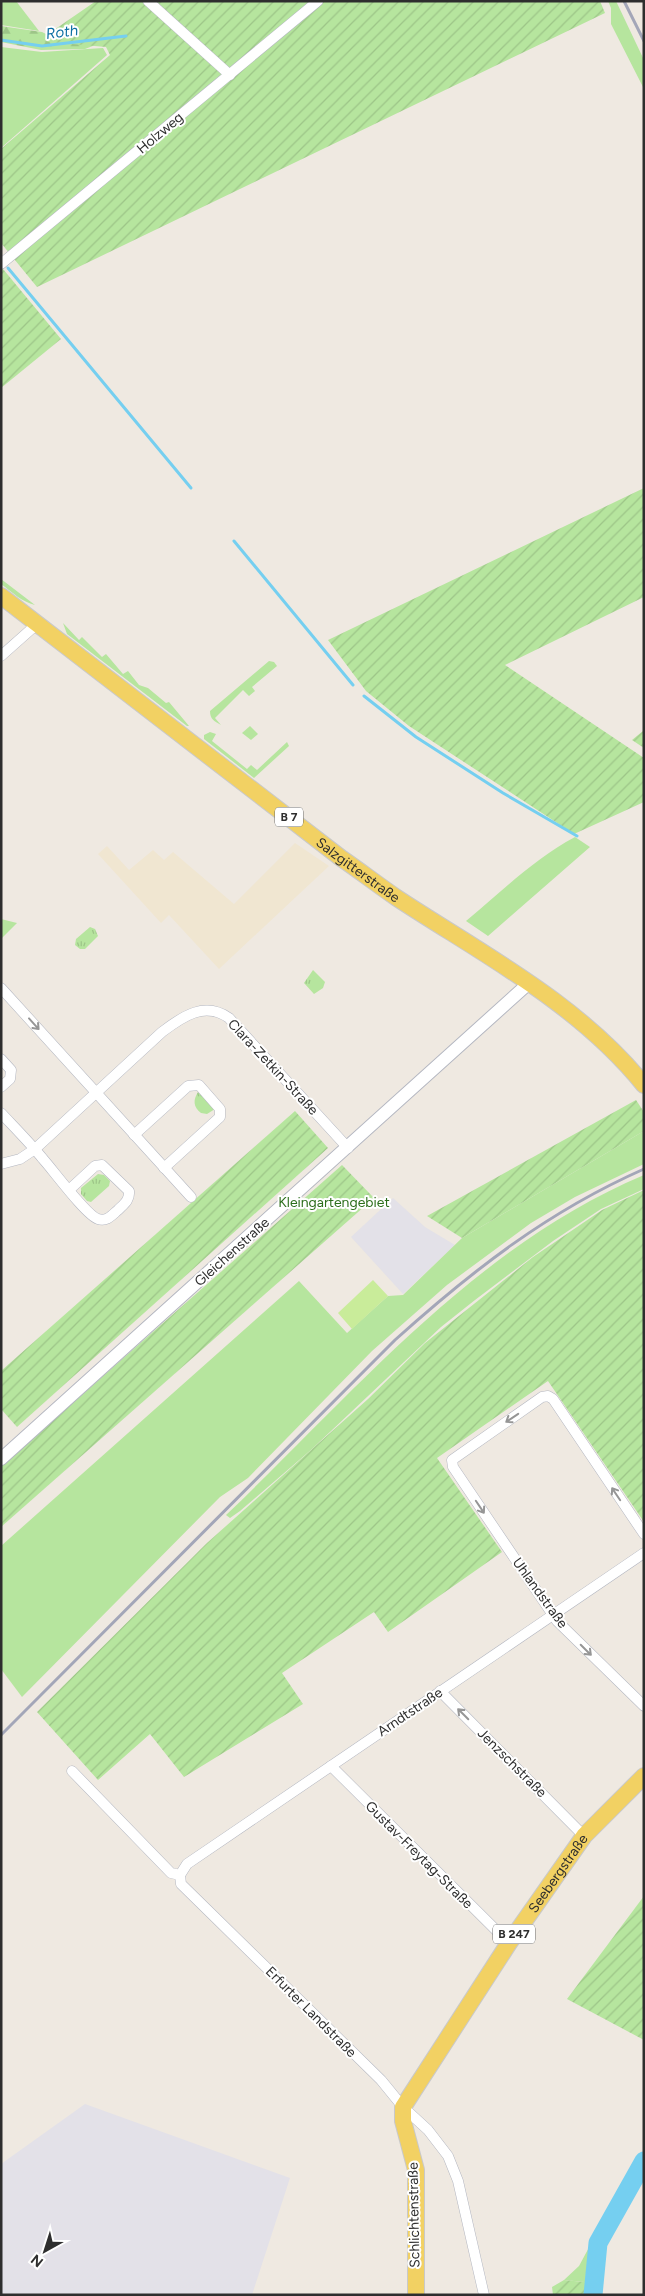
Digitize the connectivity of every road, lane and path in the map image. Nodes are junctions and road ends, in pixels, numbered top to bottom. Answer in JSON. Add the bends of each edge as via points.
{"nodes":[{"id":1,"x":148,"y":1,"type":"edge"},
{"id":2,"x":318,"y":1,"type":"edge"},
{"id":3,"x":230,"y":75,"type":"junction"},
{"id":4,"x":1,"y":264,"type":"edge"},
{"id":5,"x":1,"y":596,"type":"edge"},
{"id":6,"x":37,"y":624,"type":"junction"},
{"id":7,"x":1,"y":656,"type":"edge"},
{"id":8,"x":529,"y":983,"type":"junction"},
{"id":9,"x":1,"y":988,"type":"edge"},
{"id":10,"x":1,"y":1059,"type":"edge"},
{"id":11,"x":644,"y":1084,"type":"edge"},
{"id":12,"x":1,"y":1087,"type":"edge"},
{"id":13,"x":96,"y":1094,"type":"junction"},
{"id":14,"x":1,"y":1113,"type":"edge"},
{"id":15,"x":134,"y":1134,"type":"junction"},
{"id":16,"x":348,"y":1148,"type":"junction"},
{"id":17,"x":35,"y":1149,"type":"junction"},
{"id":18,"x":1,"y":1164,"type":"edge"},
{"id":19,"x":164,"y":1168,"type":"junction"},
{"id":20,"x":69,"y":1190,"type":"junction"},
{"id":21,"x":191,"y":1197,"type":"dead end"},
{"id":22,"x":1,"y":1459,"type":"edge"},
{"id":23,"x":644,"y":1534,"type":"edge"},
{"id":24,"x":644,"y":1553,"type":"edge"},
{"id":25,"x":553,"y":1615,"type":"junction"},
{"id":26,"x":440,"y":1691,"type":"junction"},
{"id":27,"x":644,"y":1706,"type":"edge"},
{"id":28,"x":330,"y":1766,"type":"junction"},
{"id":29,"x":72,"y":1771,"type":"dead end"},
{"id":30,"x":644,"y":1776,"type":"edge"},
{"id":31,"x":584,"y":1836,"type":"junction"},
{"id":32,"x":180,"y":1875,"type":"junction"},
{"id":33,"x":509,"y":1943,"type":"junction"},
{"id":34,"x":403,"y":2107,"type":"junction"},
{"id":35,"x":416,"y":2295,"type":"edge"},
{"id":36,"x":484,"y":2295,"type":"edge"}],
"edges":[{"from":1,"to":3,"type":"street"},
{"from":2,"to":3,"type":"street","name":"Holzweg"},
{"from":3,"to":4,"type":"street","name":"Holzweg"},
{"from":5,"to":6,"type":"main road","name":"Salzgitterstraße","number":"B 7"},
{"from":6,"to":7,"type":"street"},
{"from":6,"to":8,"type":"main road","name":"Salzgitterstraße","number":"B 7","via":[[362,873]]},
{"from":8,"to":11,"type":"main road","name":"Salzgitterstraße","number":"B 7","via":[[596,1036]]},
{"from":8,"to":16,"type":"street","name":"Gleichenstraße"},
{"from":9,"to":13,"type":"street","one_way":true},
{"from":10,"to":12,"type":"street","via":[[11,1070],[10,1079]]},
{"from":13,"to":15,"type":"street"},
{"from":13,"to":16,"type":"street","name":"Clara-Zetkin-Straße","via":[[174,1023],[199,1011],[216,1011],[234,1024]]},
{"from":13,"to":17,"type":"street","name":"Clara-Zetkin-Straße"},
{"from":14,"to":17,"type":"street"},
{"from":15,"to":19,"type":"street"},
{"from":15,"to":19,"type":"street","via":[[188,1086],[199,1085],[220,1109],[220,1117]]},
{"from":16,"to":22,"type":"street","name":"Gleichenstraße"},
{"from":17,"to":18,"type":"street","name":"Clara-Zetkin-Straße","via":[[20,1159]]},
{"from":17,"to":20,"type":"street"},
{"from":19,"to":21,"type":"street"},
{"from":20,"to":20,"type":"street","via":[[93,1216],[101,1220],[109,1218],[129,1195],[102,1165],[95,1166]]},
{"from":23,"to":25,"type":"street","name":"Uhlandstraße","one_way":true,"via":[[548,1396],[457,1455],[452,1460],[453,1466]]},
{"from":24,"to":25,"type":"street","name":"Arndtstraße"},
{"from":25,"to":26,"type":"street","name":"Arndtstraße"},
{"from":25,"to":27,"type":"street","name":"Uhlandstraße","one_way":true},
{"from":26,"to":28,"type":"street","name":"Arndtstraße"},
{"from":31,"to":26,"type":"street","name":"Jenzschstraße","one_way":true},
{"from":28,"to":32,"type":"street","name":"Arndtstraße","via":[[187,1864]]},
{"from":28,"to":33,"type":"street","name":"Gustav-Freytag-Straße"},
{"from":29,"to":32,"type":"street","name":"Erfurter Landstraße","via":[[171,1873]]},
{"from":30,"to":31,"type":"main road","name":"Seebergstraße","number":"B 247"},
{"from":31,"to":33,"type":"main road","name":"Seebergstraße","number":"B 247"},
{"from":32,"to":34,"type":"street","name":"Erfurter Landstraße","via":[[182,1884],[380,2080]]},
{"from":33,"to":34,"type":"main road","name":"Seebergstraße","number":"B 247"},
{"from":34,"to":35,"type":"main road","name":"Schlichtenstraße","via":[[403,2120],[416,2170]]},
{"from":34,"to":36,"type":"street","name":"Erfurter Landstraße","via":[[438,2143],[454,2169]]}]}
